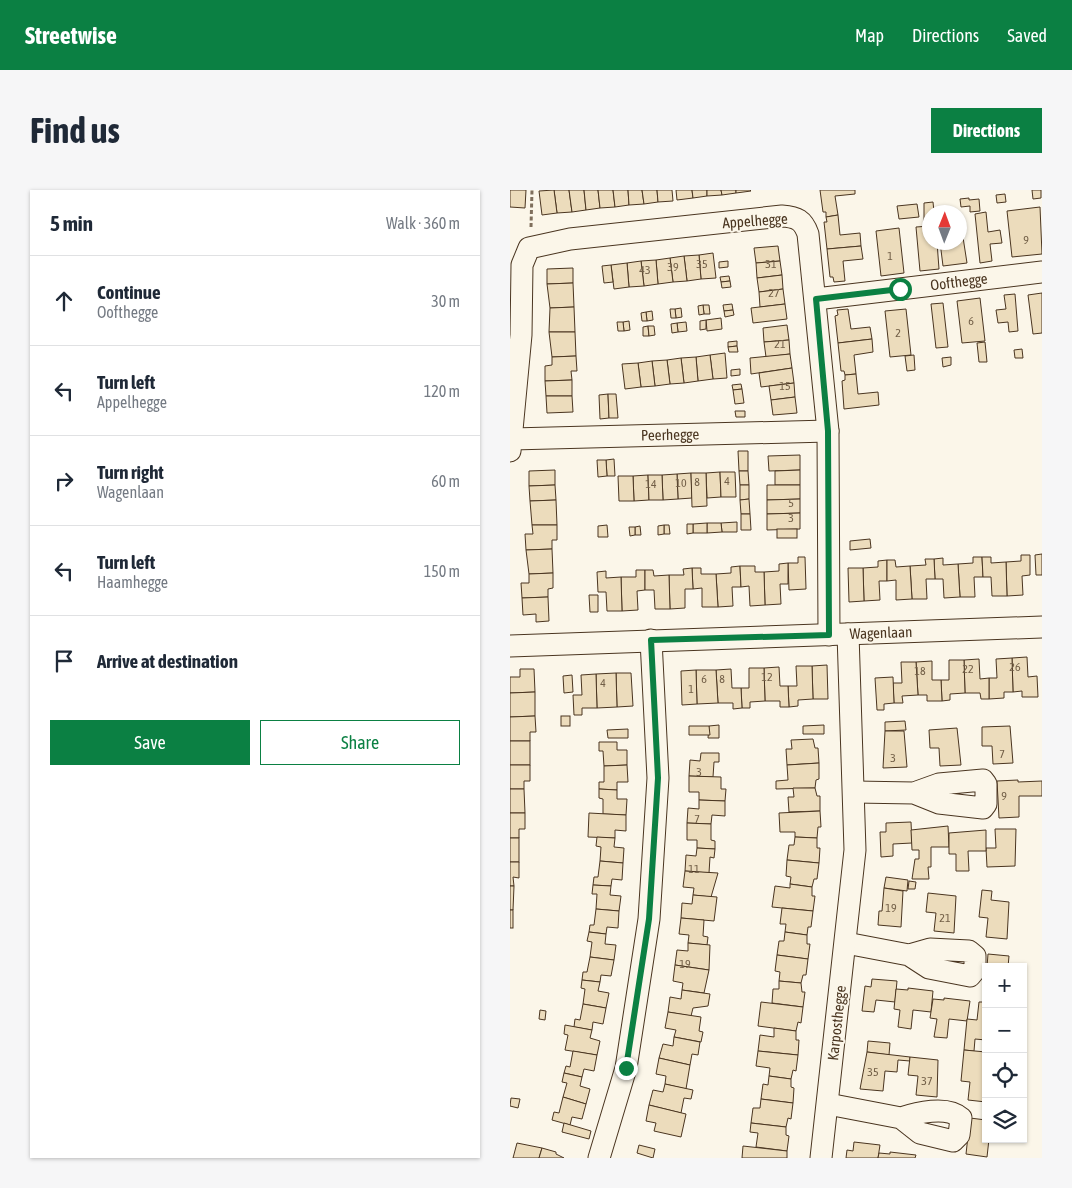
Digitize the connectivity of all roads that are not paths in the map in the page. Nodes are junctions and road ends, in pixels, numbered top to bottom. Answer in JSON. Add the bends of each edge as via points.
{"nodes":[{"id":1,"x":1042,"y":272,"type":"edge"},
{"id":2,"x":816,"y":299,"type":"junction"},
{"id":3,"x":828,"y":431,"type":"junction"},
{"id":4,"x":511,"y":445,"type":"edge"},
{"id":5,"x":1042,"y":627,"type":"edge"},
{"id":6,"x":838,"y":634,"type":"junction"},
{"id":7,"x":651,"y":640,"type":"junction"},
{"id":8,"x":510,"y":646,"type":"edge"},
{"id":9,"x":855,"y":792,"type":"junction"},
{"id":10,"x":914,"y":793,"type":"dead end"},
{"id":11,"x":846,"y":943,"type":"junction"},
{"id":12,"x":909,"y":956,"type":"dead end"},
{"id":13,"x":828,"y":1104,"type":"junction"},
{"id":14,"x":901,"y":1118,"type":"dead end"},
{"id":15,"x":599,"y":1158,"type":"edge"},
{"id":16,"x":821,"y":1158,"type":"edge"}],
"edges":[{"from":1,"to":2,"type":"street","name":"Oofthegge"},
{"from":2,"to":3,"type":"street","name":"Appelhegge"},
{"from":2,"to":4,"type":"street","name":"Appelhegge","via":[[808,234],[804,223],[790,216],[570,239],[529,248],[522,265]]},
{"from":3,"to":4,"type":"street","name":"Peerhegge"},
{"from":3,"to":6,"type":"street","name":"Appelhegge"},
{"from":5,"to":6,"type":"street","name":"Wagenlaan"},
{"from":6,"to":7,"type":"street","name":"Wagenlaan"},
{"from":6,"to":9,"type":"street","name":"Karposthegge"},
{"from":7,"to":8,"type":"street","name":"Wagenlaan"},
{"from":7,"to":15,"type":"street","via":[[658,778],[649,919],[626,1068]]},
{"from":9,"to":10,"type":"street"},
{"from":9,"to":11,"type":"street","name":"Karposthegge","via":[[855,850]]},
{"from":11,"to":12,"type":"street"},
{"from":11,"to":13,"type":"street","name":"Karposthegge"},
{"from":13,"to":14,"type":"street"},
{"from":13,"to":16,"type":"street","name":"Karposthegge"}]}
